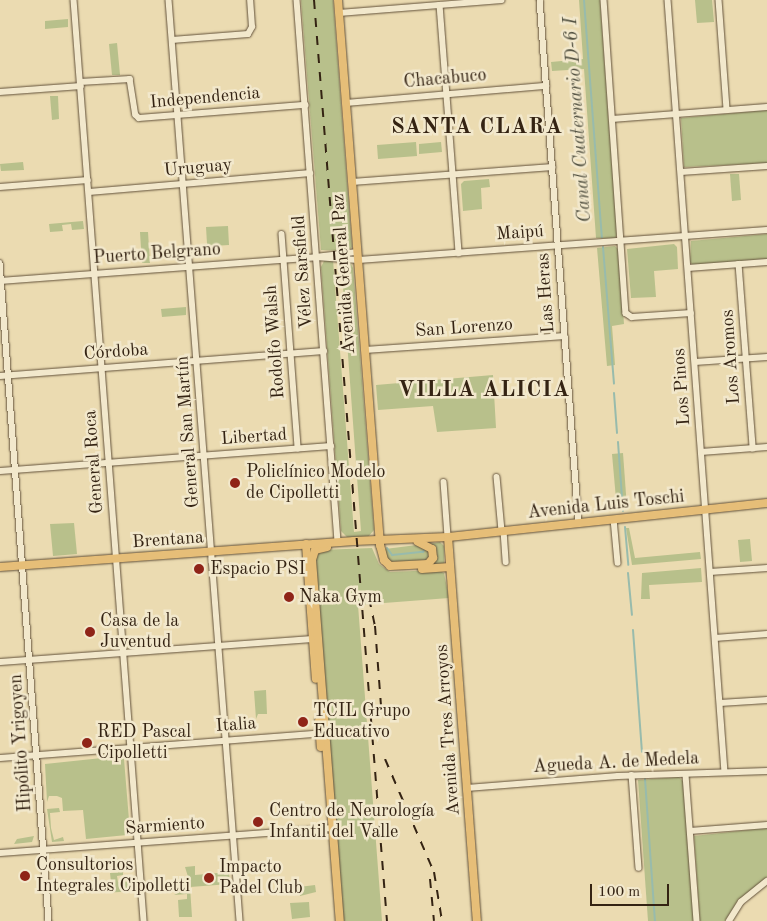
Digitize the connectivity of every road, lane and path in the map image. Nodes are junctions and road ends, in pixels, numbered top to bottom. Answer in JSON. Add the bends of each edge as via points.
{"nodes":[{"id":1,"x":74,"y":0,"type":"edge"},
{"id":2,"x":169,"y":0,"type":"edge"},
{"id":3,"x":250,"y":0,"type":"edge"},
{"id":4,"x":296,"y":0,"type":"edge"},
{"id":5,"x":338,"y":0,"type":"edge"},
{"id":6,"x":501,"y":0,"type":"edge"},
{"id":7,"x":540,"y":0,"type":"edge"},
{"id":8,"x":604,"y":0,"type":"edge"},
{"id":9,"x":668,"y":0,"type":"edge"},
{"id":10,"x":719,"y":0,"type":"edge"},
{"id":11,"x":467,"y":1,"type":"edge"},
{"id":12,"x":440,"y":5,"type":"junction"},
{"id":13,"x":339,"y":13,"type":"junction"},
{"id":14,"x":172,"y":40,"type":"junction"},
{"id":15,"x":80,"y":84,"type":"junction"},
{"id":16,"x":546,"y":86,"type":"junction"},
{"id":17,"x":0,"y":92,"type":"edge"},
{"id":18,"x":447,"y":94,"type":"junction"},
{"id":19,"x":346,"y":103,"type":"junction"},
{"id":20,"x":305,"y":104,"type":"junction"},
{"id":21,"x":767,"y":107,"type":"edge"},
{"id":22,"x":727,"y":110,"type":"junction"},
{"id":23,"x":677,"y":114,"type":"junction"},
{"id":24,"x":178,"y":115,"type":"junction"},
{"id":25,"x":612,"y":119,"type":"junction"},
{"id":26,"x":767,"y":166,"type":"edge"},
{"id":27,"x":552,"y":167,"type":"junction"},
{"id":28,"x":681,"y":172,"type":"junction"},
{"id":29,"x":310,"y":174,"type":"junction"},
{"id":30,"x":453,"y":174,"type":"junction"},
{"id":31,"x":88,"y":180,"type":"junction"},
{"id":32,"x":352,"y":182,"type":"junction"},
{"id":33,"x":184,"y":184,"type":"junction"},
{"id":34,"x":0,"y":187,"type":"edge"},
{"id":35,"x":89,"y":192,"type":"junction"},
{"id":36,"x":767,"y":230,"type":"edge"},
{"id":37,"x":282,"y":234,"type":"dead end"},
{"id":38,"x":685,"y":236,"type":"junction"},
{"id":39,"x":621,"y":241,"type":"junction"},
{"id":40,"x":558,"y":246,"type":"junction"},
{"id":41,"x":459,"y":253,"type":"junction"},
{"id":42,"x":358,"y":256,"type":"junction"},
{"id":43,"x":316,"y":257,"type":"junction"},
{"id":44,"x":284,"y":260,"type":"junction"},
{"id":45,"x":767,"y":262,"type":"edge"},
{"id":46,"x":0,"y":263,"type":"edge"},
{"id":47,"x":739,"y":264,"type":"junction"},
{"id":48,"x":190,"y":267,"type":"junction"},
{"id":49,"x":688,"y":268,"type":"junction"},
{"id":50,"x":95,"y":274,"type":"junction"},
{"id":51,"x":1,"y":281,"type":"edge"},
{"id":52,"x":691,"y":313,"type":"junction"},
{"id":53,"x":565,"y":336,"type":"junction"},
{"id":54,"x":365,"y":350,"type":"junction"},
{"id":55,"x":324,"y":351,"type":"junction"},
{"id":56,"x":291,"y":354,"type":"junction"},
{"id":57,"x":767,"y":357,"type":"edge"},
{"id":58,"x":747,"y":358,"type":"junction"},
{"id":59,"x":197,"y":361,"type":"junction"},
{"id":60,"x":695,"y":362,"type":"junction"},
{"id":61,"x":102,"y":368,"type":"junction"},
{"id":62,"x":8,"y":375,"type":"junction"},
{"id":63,"x":0,"y":376,"type":"edge"},
{"id":64,"x":331,"y":446,"type":"junction"},
{"id":65,"x":767,"y":447,"type":"edge"},
{"id":66,"x":298,"y":448,"type":"junction"},
{"id":67,"x":753,"y":448,"type":"junction"},
{"id":68,"x":701,"y":452,"type":"junction"},
{"id":69,"x":204,"y":456,"type":"junction"},
{"id":70,"x":110,"y":463,"type":"junction"},
{"id":71,"x":16,"y":470,"type":"junction"},
{"id":72,"x":0,"y":472,"type":"edge"},
{"id":73,"x":497,"y":477,"type":"dead end"},
{"id":74,"x":444,"y":482,"type":"dead end"},
{"id":75,"x":767,"y":503,"type":"edge"},
{"id":76,"x":706,"y":510,"type":"junction"},
{"id":77,"x":614,"y":519,"type":"junction"},
{"id":78,"x":579,"y":523,"type":"junction"},
{"id":79,"x":503,"y":531,"type":"junction"},
{"id":80,"x":448,"y":537,"type":"junction"},
{"id":81,"x":338,"y":542,"type":"junction"},
{"id":82,"x":418,"y":542,"type":"junction"},
{"id":83,"x":307,"y":544,"type":"junction"},
{"id":84,"x":380,"y":544,"type":"junction"},
{"id":85,"x":212,"y":551,"type":"junction"},
{"id":86,"x":117,"y":559,"type":"junction"},
{"id":87,"x":506,"y":562,"type":"dead end"},
{"id":88,"x":618,"y":563,"type":"dead end"},
{"id":89,"x":23,"y":566,"type":"junction"},
{"id":90,"x":0,"y":567,"type":"edge"},
{"id":91,"x":450,"y":567,"type":"junction"},
{"id":92,"x":767,"y":568,"type":"edge"},
{"id":93,"x":710,"y":572,"type":"junction"},
{"id":94,"x":316,"y":608,"type":"junction"},
{"id":95,"x":767,"y":634,"type":"edge"},
{"id":96,"x":715,"y":638,"type":"junction"},
{"id":97,"x":316,"y":639,"type":"junction"},
{"id":98,"x":219,"y":646,"type":"junction"},
{"id":99,"x":124,"y":653,"type":"junction"},
{"id":100,"x":30,"y":660,"type":"junction"},
{"id":101,"x":0,"y":662,"type":"edge"},
{"id":102,"x":767,"y":700,"type":"edge"},
{"id":103,"x":720,"y":703,"type":"junction"},
{"id":104,"x":323,"y":733,"type":"junction"},
{"id":105,"x":226,"y":740,"type":"junction"},
{"id":106,"x":131,"y":748,"type":"junction"},
{"id":107,"x":37,"y":755,"type":"junction"},
{"id":108,"x":0,"y":758,"type":"edge"},
{"id":109,"x":767,"y":771,"type":"edge"},
{"id":110,"x":725,"y":772,"type":"junction"},
{"id":111,"x":632,"y":775,"type":"junction"},
{"id":112,"x":686,"y":775,"type":"junction"},
{"id":113,"x":467,"y":788,"type":"junction"},
{"id":114,"x":767,"y":825,"type":"edge"},
{"id":115,"x":330,"y":829,"type":"junction"},
{"id":116,"x":690,"y":831,"type":"junction"},
{"id":117,"x":234,"y":836,"type":"junction"},
{"id":118,"x":138,"y":843,"type":"junction"},
{"id":119,"x":44,"y":850,"type":"junction"},
{"id":120,"x":0,"y":853,"type":"edge"},
{"id":121,"x":639,"y":868,"type":"dead end"},
{"id":122,"x":767,"y":881,"type":"edge"},
{"id":123,"x":49,"y":921,"type":"edge"},
{"id":124,"x":144,"y":921,"type":"edge"},
{"id":125,"x":240,"y":921,"type":"edge"},
{"id":126,"x":334,"y":921,"type":"edge"},
{"id":127,"x":340,"y":921,"type":"edge"},
{"id":128,"x":477,"y":921,"type":"edge"},
{"id":129,"x":697,"y":921,"type":"edge"},
{"id":130,"x":729,"y":921,"type":"edge"}],
"edges":[{"from":1,"to":15,"type":"street","name":"General Roca"},
{"from":2,"to":14,"type":"street","name":"General San Martín"},
{"from":3,"to":14,"type":"street","via":[[250,32]]},
{"from":4,"to":20,"type":"street","name":"Vélez Sarsfield"},
{"from":5,"to":13,"type":"main road","name":"Avenida General Paz"},
{"from":6,"to":11,"type":"street"},
{"from":7,"to":16,"type":"street","name":"Las Heras"},
{"from":8,"to":25,"type":"street"},
{"from":9,"to":23,"type":"street","name":"Los Pinos"},
{"from":10,"to":22,"type":"street"},
{"from":11,"to":12,"type":"street"},
{"from":12,"to":13,"type":"street"},
{"from":12,"to":18,"type":"street"},
{"from":13,"to":19,"type":"main road","name":"Avenida General Paz"},
{"from":14,"to":24,"type":"street","name":"General San Martín"},
{"from":15,"to":17,"type":"street","name":"Independencia"},
{"from":15,"to":24,"type":"street","name":"Independencia","via":[[129,78],[133,84],[138,118]]},
{"from":15,"to":31,"type":"street","name":"General Roca"},
{"from":16,"to":18,"type":"street","name":"Chacabuco"},
{"from":16,"to":27,"type":"street","name":"Las Heras"},
{"from":18,"to":19,"type":"street","name":"Chacabuco"},
{"from":18,"to":30,"type":"street"},
{"from":19,"to":32,"type":"main road","name":"Avenida General Paz"},
{"from":20,"to":24,"type":"street","name":"Independencia"},
{"from":20,"to":29,"type":"street","name":"Vélez Sarsfield"},
{"from":21,"to":22,"type":"street"},
{"from":22,"to":23,"type":"street"},
{"from":23,"to":25,"type":"street"},
{"from":23,"to":28,"type":"street","name":"Los Pinos"},
{"from":24,"to":33,"type":"street","name":"General San Martín"},
{"from":25,"to":39,"type":"street"},
{"from":26,"to":28,"type":"street"},
{"from":27,"to":30,"type":"street"},
{"from":27,"to":40,"type":"street","name":"Las Heras"},
{"from":28,"to":38,"type":"street","name":"Los Pinos"},
{"from":29,"to":33,"type":"street","name":"Uruguay"},
{"from":29,"to":43,"type":"street","name":"Vélez Sarsfield"},
{"from":30,"to":32,"type":"street"},
{"from":30,"to":41,"type":"street"},
{"from":31,"to":34,"type":"street"},
{"from":31,"to":35,"type":"street","name":"General Roca"},
{"from":32,"to":42,"type":"main road","name":"Avenida General Paz"},
{"from":33,"to":35,"type":"street","name":"Uruguay"},
{"from":33,"to":48,"type":"street","name":"General San Martín"},
{"from":35,"to":50,"type":"street","name":"General Roca"},
{"from":36,"to":38,"type":"street","name":"Maipú"},
{"from":37,"to":44,"type":"street","name":"Rodolfo Walsh"},
{"from":38,"to":39,"type":"street","name":"Maipú"},
{"from":38,"to":49,"type":"street","name":"Los Pinos"},
{"from":39,"to":40,"type":"street","name":"Maipú"},
{"from":39,"to":52,"type":"street","via":[[628,316]]},
{"from":40,"to":41,"type":"street","name":"Maipú"},
{"from":40,"to":53,"type":"street","name":"Las Heras"},
{"from":41,"to":42,"type":"street","name":"Maipú"},
{"from":42,"to":43,"type":"street","name":"Maipú"},
{"from":42,"to":54,"type":"main road","name":"Avenida General Paz"},
{"from":43,"to":44,"type":"street","name":"Puerto Belgrano"},
{"from":43,"to":55,"type":"street","name":"Vélez Sarsfield"},
{"from":44,"to":48,"type":"street","name":"Puerto Belgrano"},
{"from":44,"to":56,"type":"street","name":"Rodolfo Walsh"},
{"from":45,"to":47,"type":"street"},
{"from":46,"to":51,"type":"street","name":"Hipólito Yrigoyen"},
{"from":47,"to":49,"type":"street"},
{"from":47,"to":58,"type":"street","name":"Los Aromos"},
{"from":48,"to":50,"type":"street","name":"Puerto Belgrano"},
{"from":48,"to":59,"type":"street","name":"General San Martín"},
{"from":49,"to":52,"type":"street","name":"Los Pinos"},
{"from":50,"to":51,"type":"street","name":"Puerto Belgrano"},
{"from":50,"to":61,"type":"street","name":"General Roca"},
{"from":51,"to":62,"type":"street","name":"Hipólito Yrigoyen"},
{"from":52,"to":60,"type":"street","name":"Los Pinos"},
{"from":53,"to":54,"type":"street","name":"San Lorenzo"},
{"from":53,"to":78,"type":"street","name":"Las Heras"},
{"from":54,"to":84,"type":"main road","name":"Avenida General Paz"},
{"from":55,"to":56,"type":"street","name":"Córdoba"},
{"from":55,"to":64,"type":"street","name":"Vélez Sarsfield"},
{"from":56,"to":59,"type":"street","name":"Córdoba"},
{"from":56,"to":66,"type":"street","name":"Rodolfo Walsh"},
{"from":57,"to":58,"type":"street"},
{"from":58,"to":60,"type":"street"},
{"from":58,"to":67,"type":"street","name":"Los Aromos"},
{"from":59,"to":61,"type":"street","name":"Córdoba"},
{"from":59,"to":69,"type":"street","name":"General San Martín"},
{"from":60,"to":68,"type":"street","name":"Los Pinos"},
{"from":61,"to":62,"type":"street","name":"Córdoba"},
{"from":61,"to":70,"type":"street","name":"General Roca"},
{"from":62,"to":63,"type":"street","name":"Córdoba"},
{"from":62,"to":71,"type":"street","name":"Hipólito Yrigoyen"},
{"from":64,"to":66,"type":"street","name":"Libertad"},
{"from":64,"to":81,"type":"street","name":"Vélez Sarsfield"},
{"from":65,"to":67,"type":"street"},
{"from":66,"to":69,"type":"street","name":"Libertad"},
{"from":67,"to":68,"type":"street"},
{"from":68,"to":76,"type":"street","name":"Los Pinos"},
{"from":69,"to":70,"type":"street","name":"Libertad"},
{"from":69,"to":85,"type":"street","name":"General San Martín"},
{"from":70,"to":71,"type":"street","name":"Libertad"},
{"from":70,"to":86,"type":"street","name":"General Roca"},
{"from":71,"to":72,"type":"street","name":"Libertad"},
{"from":71,"to":89,"type":"street","name":"Hipólito Yrigoyen"},
{"from":73,"to":79,"type":"street"},
{"from":74,"to":80,"type":"street"},
{"from":75,"to":76,"type":"main road","name":"Avenida Luis Toschi"},
{"from":76,"to":77,"type":"main road","name":"Avenida Luis Toschi"},
{"from":76,"to":93,"type":"street","name":"Los Pinos"},
{"from":77,"to":78,"type":"main road","name":"Avenida Luis Toschi"},
{"from":77,"to":88,"type":"street"},
{"from":78,"to":79,"type":"main road","name":"Avenida Luis Toschi"},
{"from":79,"to":80,"type":"main road","name":"Avenida Luis Toschi"},
{"from":79,"to":87,"type":"street"},
{"from":80,"to":82,"type":"main road","name":"Avenida Luis Toschi"},
{"from":80,"to":84,"type":"main road","name":"Avenida Luis Toschi"},
{"from":80,"to":91,"type":"main road","name":"Avenida Tres Arroyos"},
{"from":81,"to":83,"type":"main road","name":"Brentana"},
{"from":81,"to":84,"type":"main road","name":"Avenida Luis Toschi"},
{"from":82,"to":84,"type":"main road","name":"Avenida Luis Toschi"},
{"from":82,"to":84,"type":"main road","via":[[432,550],[433,558],[428,564],[390,566]]},
{"from":83,"to":85,"type":"main road","name":"Brentana"},
{"from":83,"to":94,"type":"main road"},
{"from":83,"to":97,"type":"main road"},
{"from":84,"to":91,"type":"main road","via":[[380,560],[391,571]]},
{"from":84,"to":94,"type":"main road","name":"Avenida Luis Toschi","via":[[315,550],[312,560]]},
{"from":85,"to":86,"type":"main road","name":"Brentana"},
{"from":85,"to":98,"type":"street","name":"General San Martín"},
{"from":86,"to":89,"type":"main road","name":"Brentana"},
{"from":86,"to":99,"type":"street","name":"General Roca"},
{"from":89,"to":90,"type":"main road","name":"Brentana"},
{"from":89,"to":100,"type":"street","name":"Hipólito Yrigoyen"},
{"from":91,"to":113,"type":"main road","name":"Avenida Tres Arroyos"},
{"from":92,"to":93,"type":"street"},
{"from":93,"to":96,"type":"street","name":"Los Pinos"},
{"from":94,"to":97,"type":"main road"},
{"from":95,"to":96,"type":"street"},
{"from":96,"to":103,"type":"street","name":"Los Pinos"},
{"from":97,"to":98,"type":"street"},
{"from":97,"to":104,"type":"main road"},
{"from":98,"to":99,"type":"street"},
{"from":98,"to":105,"type":"street","name":"General San Martín"},
{"from":99,"to":100,"type":"street"},
{"from":99,"to":106,"type":"street","name":"General Roca"},
{"from":100,"to":101,"type":"street"},
{"from":100,"to":107,"type":"street","name":"Hipólito Yrigoyen"},
{"from":102,"to":103,"type":"street"},
{"from":103,"to":110,"type":"street","name":"Los Pinos"},
{"from":104,"to":105,"type":"street","name":"Italia"},
{"from":104,"to":115,"type":"main road"},
{"from":105,"to":106,"type":"street","name":"Italia"},
{"from":105,"to":117,"type":"street","name":"General San Martín"},
{"from":106,"to":107,"type":"street","name":"Italia"},
{"from":106,"to":118,"type":"street","name":"General Roca"},
{"from":107,"to":108,"type":"street","name":"Italia"},
{"from":107,"to":119,"type":"street","name":"Hipólito Yrigoyen"},
{"from":109,"to":110,"type":"street","name":"Agueda A. de Medela"},
{"from":110,"to":112,"type":"street","name":"Agueda A. de Medela"},
{"from":111,"to":112,"type":"street","name":"Agueda A. de Medela"},
{"from":111,"to":113,"type":"street","name":"Agueda A. de Medela"},
{"from":111,"to":121,"type":"street"},
{"from":112,"to":116,"type":"street"},
{"from":113,"to":128,"type":"main road","name":"Avenida Tres Arroyos"},
{"from":114,"to":116,"type":"street"},
{"from":115,"to":117,"type":"street","name":"Sarmiento"},
{"from":115,"to":126,"type":"main road"},
{"from":115,"to":127,"type":"main road"},
{"from":116,"to":129,"type":"street"},
{"from":117,"to":118,"type":"street","name":"Sarmiento"},
{"from":117,"to":125,"type":"street","name":"General San Martín"},
{"from":118,"to":119,"type":"street","name":"Sarmiento"},
{"from":118,"to":124,"type":"street","name":"General Roca"},
{"from":119,"to":120,"type":"street","name":"Sarmiento"},
{"from":119,"to":123,"type":"street","name":"Hipólito Yrigoyen"},
{"from":122,"to":130,"type":"street","via":[[741,902]]}]}
